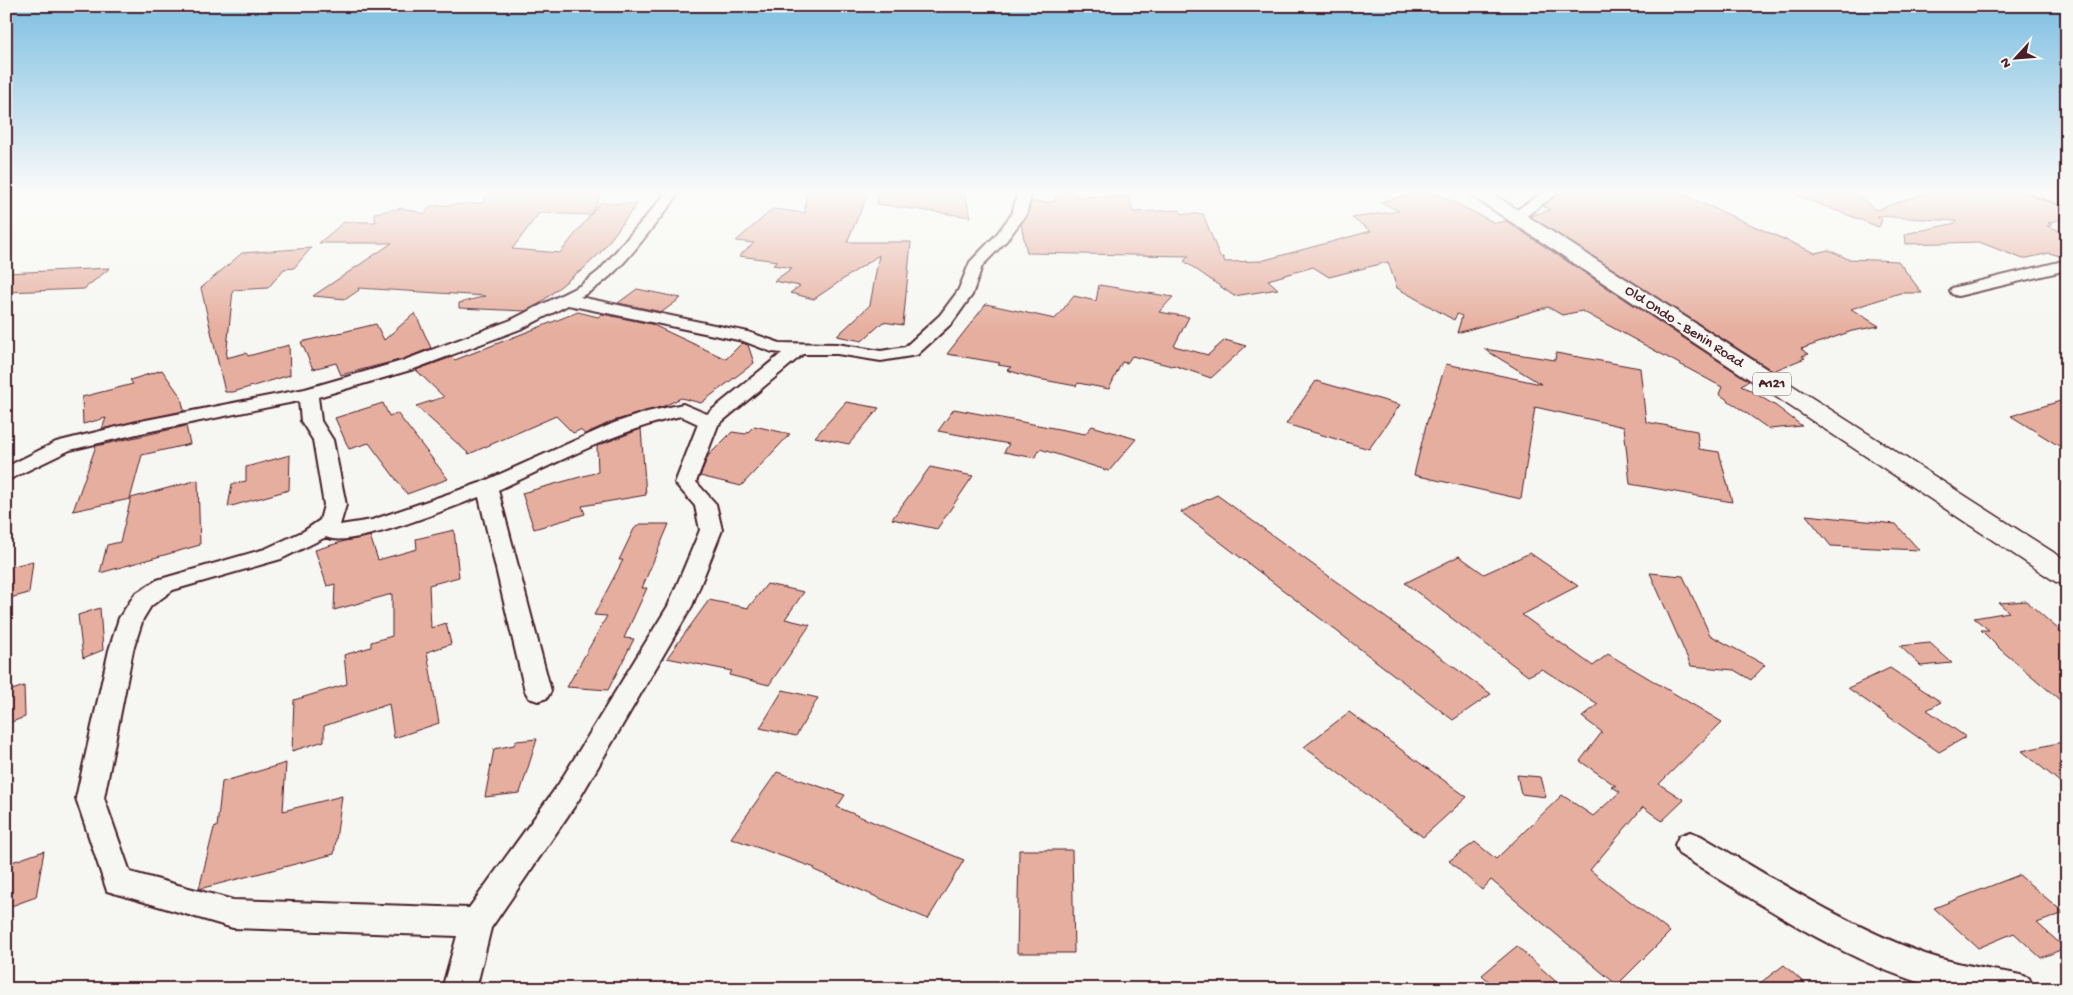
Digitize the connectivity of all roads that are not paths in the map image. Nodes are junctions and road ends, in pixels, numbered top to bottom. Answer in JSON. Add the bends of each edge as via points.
{"nodes":[{"id":1,"x":635,"y":238,"type":"edge"},
{"id":2,"x":1001,"y":238,"type":"edge"},
{"id":3,"x":1549,"y":238,"type":"edge"},
{"id":4,"x":2067,"y":265,"type":"edge"},
{"id":5,"x":1958,"y":291,"type":"dead end"},
{"id":6,"x":564,"y":299,"type":"junction"},
{"id":7,"x":797,"y":350,"type":"junction"},
{"id":8,"x":308,"y":394,"type":"junction"},
{"id":9,"x":709,"y":422,"type":"junction"},
{"id":10,"x":6,"y":475,"type":"edge"},
{"id":11,"x":487,"y":487,"type":"junction"},
{"id":12,"x":328,"y":525,"type":"junction"},
{"id":13,"x":2067,"y":575,"type":"edge"},
{"id":14,"x":538,"y":691,"type":"dead end"},
{"id":15,"x":1690,"y":845,"type":"dead end"},
{"id":16,"x":477,"y":922,"type":"junction"},
{"id":17,"x":460,"y":989,"type":"edge"},
{"id":18,"x":2017,"y":989,"type":"edge"}],
"edges":[{"from":1,"to":6,"type":"street","via":[[605,274],[587,288]]},
{"from":2,"to":7,"type":"street","via":[[975,265],[966,292],[946,318],[911,351],[881,356],[837,349]]},
{"from":3,"to":13,"type":"main road","name":"Old Ondo - Benin Road","number":"A121"},
{"from":4,"to":5,"type":"street"},
{"from":6,"to":7,"type":"street"},
{"from":6,"to":8,"type":"street","via":[[517,324],[457,348]]},
{"from":7,"to":9,"type":"street"},
{"from":8,"to":10,"type":"street","via":[[63,446]]},
{"from":8,"to":12,"type":"street","via":[[311,421],[323,440],[335,505]]},
{"from":9,"to":11,"type":"street","via":[[683,410],[654,416],[621,427]]},
{"from":9,"to":16,"type":"street","via":[[685,482],[705,504],[710,530],[680,606],[568,793]]},
{"from":11,"to":12,"type":"street","via":[[376,526],[334,533]]},
{"from":11,"to":14,"type":"street"},
{"from":12,"to":16,"type":"street","via":[[272,554],[165,585],[143,600],[131,618],[121,650],[90,798],[118,882],[233,914]]},
{"from":15,"to":18,"type":"street","via":[[1868,947],[1928,970]]},
{"from":16,"to":17,"type":"street"}]}
